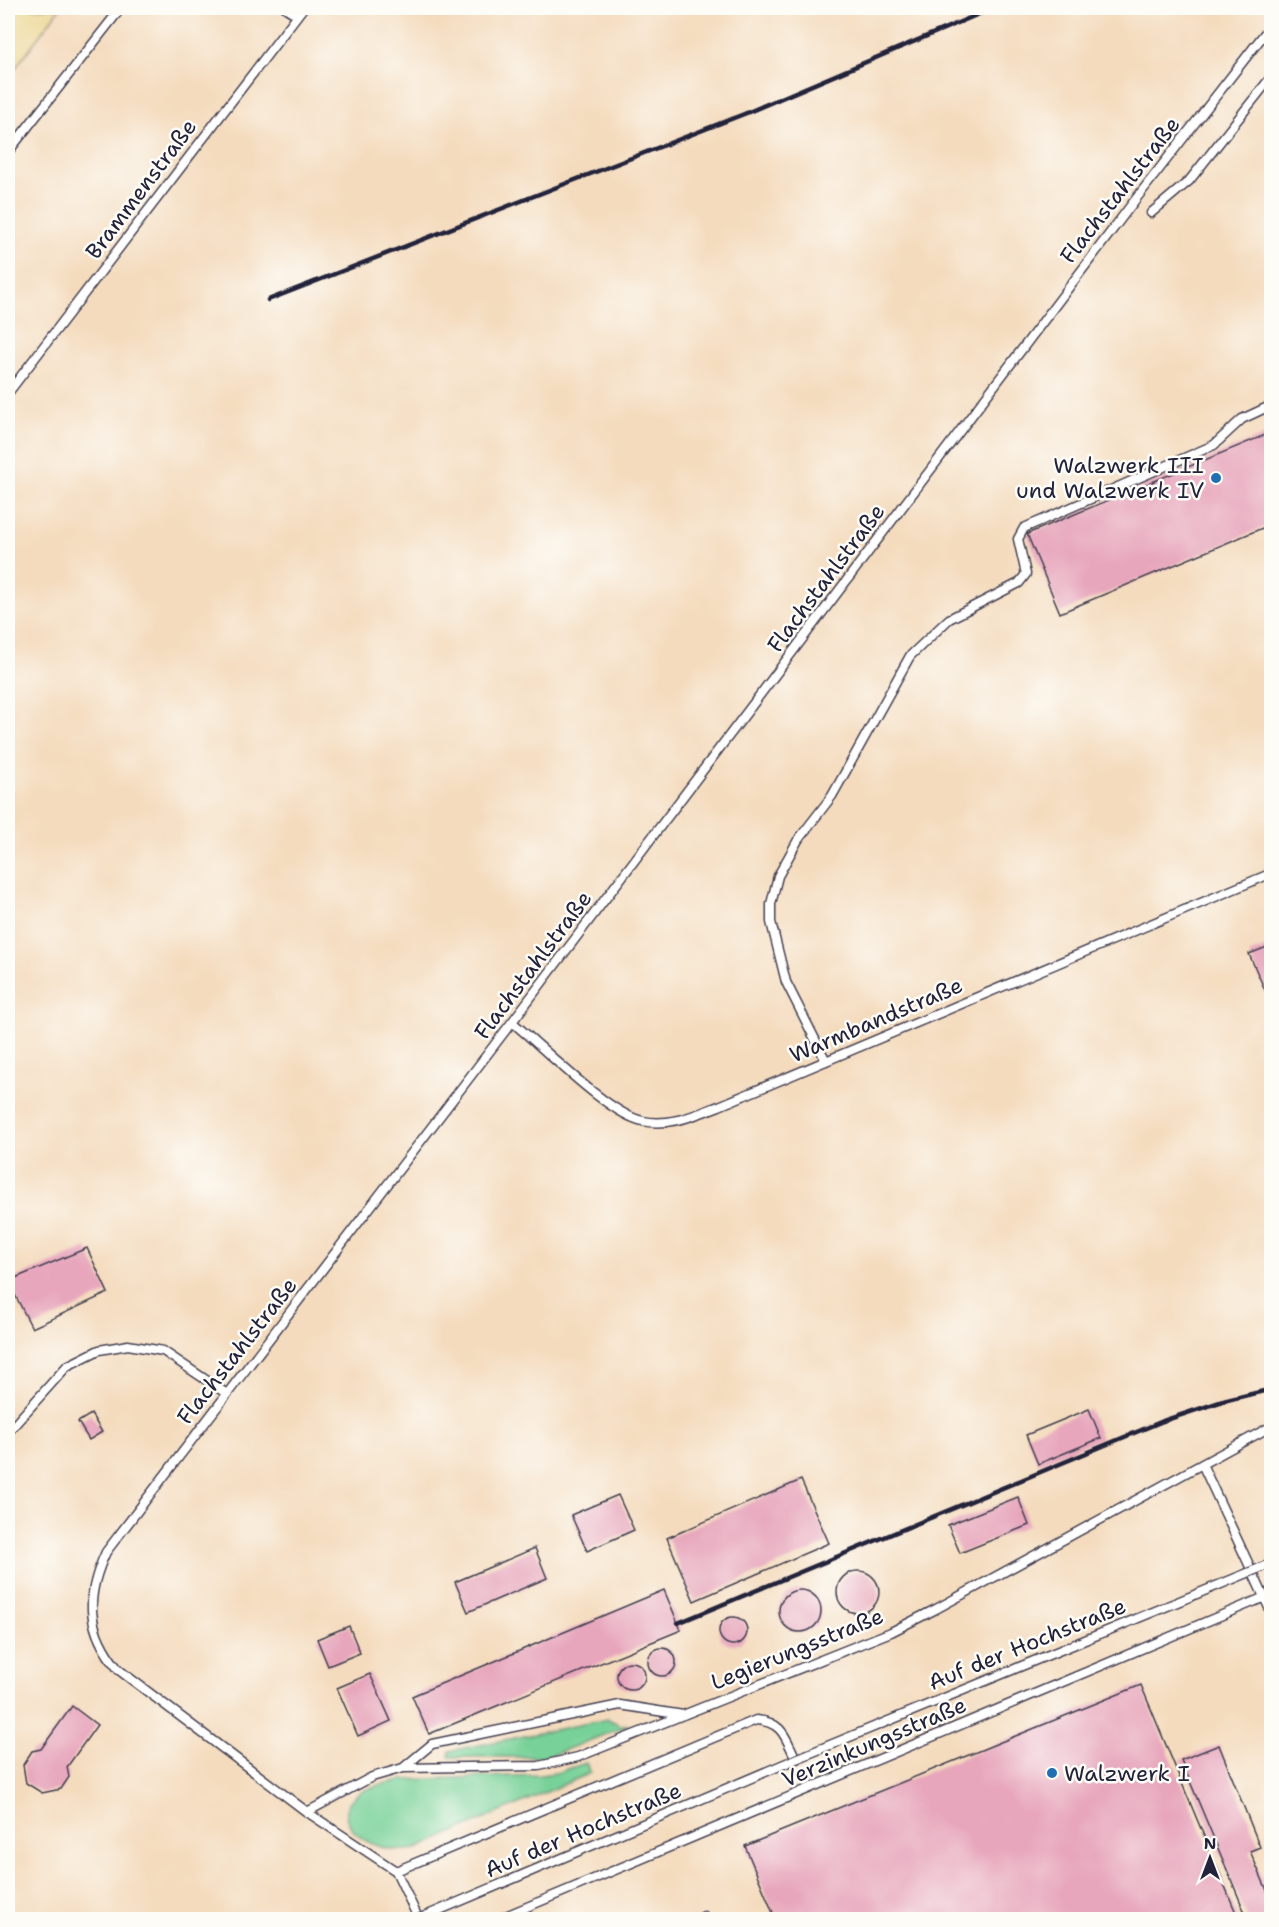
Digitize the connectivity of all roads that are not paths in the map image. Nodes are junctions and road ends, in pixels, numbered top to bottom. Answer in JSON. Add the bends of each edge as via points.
{"nodes":[{"id":1,"x":121,"y":8,"type":"edge"},
{"id":2,"x":286,"y":8,"type":"edge"},
{"id":3,"x":303,"y":8,"type":"edge"},
{"id":4,"x":297,"y":15,"type":"junction"},
{"id":5,"x":1272,"y":24,"type":"edge"},
{"id":6,"x":1272,"y":76,"type":"edge"},
{"id":7,"x":8,"y":152,"type":"edge"},
{"id":8,"x":1151,"y":213,"type":"dead end"},
{"id":9,"x":8,"y":393,"type":"edge"},
{"id":10,"x":1272,"y":405,"type":"edge"},
{"id":11,"x":1272,"y":873,"type":"edge"},
{"id":12,"x":512,"y":1022,"type":"junction"},
{"id":13,"x":826,"y":1061,"type":"junction"},
{"id":14,"x":227,"y":1394,"type":"junction"},
{"id":15,"x":1272,"y":1426,"type":"edge"},
{"id":16,"x":8,"y":1432,"type":"edge"},
{"id":17,"x":1202,"y":1464,"type":"junction"},
{"id":18,"x":1272,"y":1563,"type":"edge"},
{"id":19,"x":1264,"y":1597,"type":"junction"},
{"id":20,"x":1272,"y":1614,"type":"edge"},
{"id":21,"x":683,"y":1715,"type":"junction"},
{"id":22,"x":796,"y":1759,"type":"junction"},
{"id":23,"x":403,"y":1768,"type":"junction"},
{"id":24,"x":307,"y":1812,"type":"junction"},
{"id":25,"x":396,"y":1871,"type":"junction"},
{"id":26,"x":418,"y":1920,"type":"edge"},
{"id":27,"x":496,"y":1920,"type":"edge"}],
"edges":[{"from":1,"to":7,"type":"lane"},
{"from":2,"to":4,"type":"lane"},
{"from":3,"to":4,"type":"lane","name":"Brammenstraße"},
{"from":4,"to":9,"type":"lane","name":"Brammenstraße"},
{"from":5,"to":12,"type":"lane","name":"Flachstahlstraße"},
{"from":6,"to":8,"type":"lane","via":[[1190,180]]},
{"from":10,"to":13,"type":"lane","via":[[1242,419],[1214,446],[1024,528],[1018,540],[1026,574],[1019,583],[949,619],[910,656],[832,796],[798,840],[778,876],[771,904],[771,922],[786,982]]},
{"from":11,"to":13,"type":"lane","name":"Warmbandstraße"},
{"from":12,"to":13,"type":"lane","name":"Warmbandstraße","via":[[592,1091],[642,1121],[687,1118]]},
{"from":12,"to":14,"type":"lane","name":"Flachstahlstraße"},
{"from":14,"to":16,"type":"lane","via":[[163,1351],[128,1345],[99,1350],[67,1366]]},
{"from":14,"to":24,"type":"lane","name":"Flachstahlstraße","via":[[106,1552],[95,1574],[93,1618],[99,1642],[118,1670]]},
{"from":15,"to":17,"type":"lane","name":"Legierungsstraße"},
{"from":17,"to":19,"type":"lane"},
{"from":17,"to":21,"type":"lane","name":"Legierungsstraße","via":[[891,1632]]},
{"from":18,"to":22,"type":"lane","name":"Auf der Hochstraße","bridge":true},
{"from":19,"to":20,"type":"lane"},
{"from":19,"to":27,"type":"lane","name":"Verzinkungsstraße"},
{"from":21,"to":23,"type":"lane","name":"Legierungsstraße","via":[[578,1757],[539,1766]]},
{"from":21,"to":23,"type":"lane","via":[[620,1705],[432,1744]]},
{"from":22,"to":25,"type":"lane","name":"Auf der Hochstraße","via":[[778,1726],[756,1720]]},
{"from":22,"to":26,"type":"lane","name":"Auf der Hochstraße","bridge":true},
{"from":23,"to":24,"type":"lane","name":"Legierungsstraße","via":[[372,1777]]},
{"from":24,"to":25,"type":"lane","name":"Flachstahlstraße"},
{"from":25,"to":26,"type":"lane"}]}
